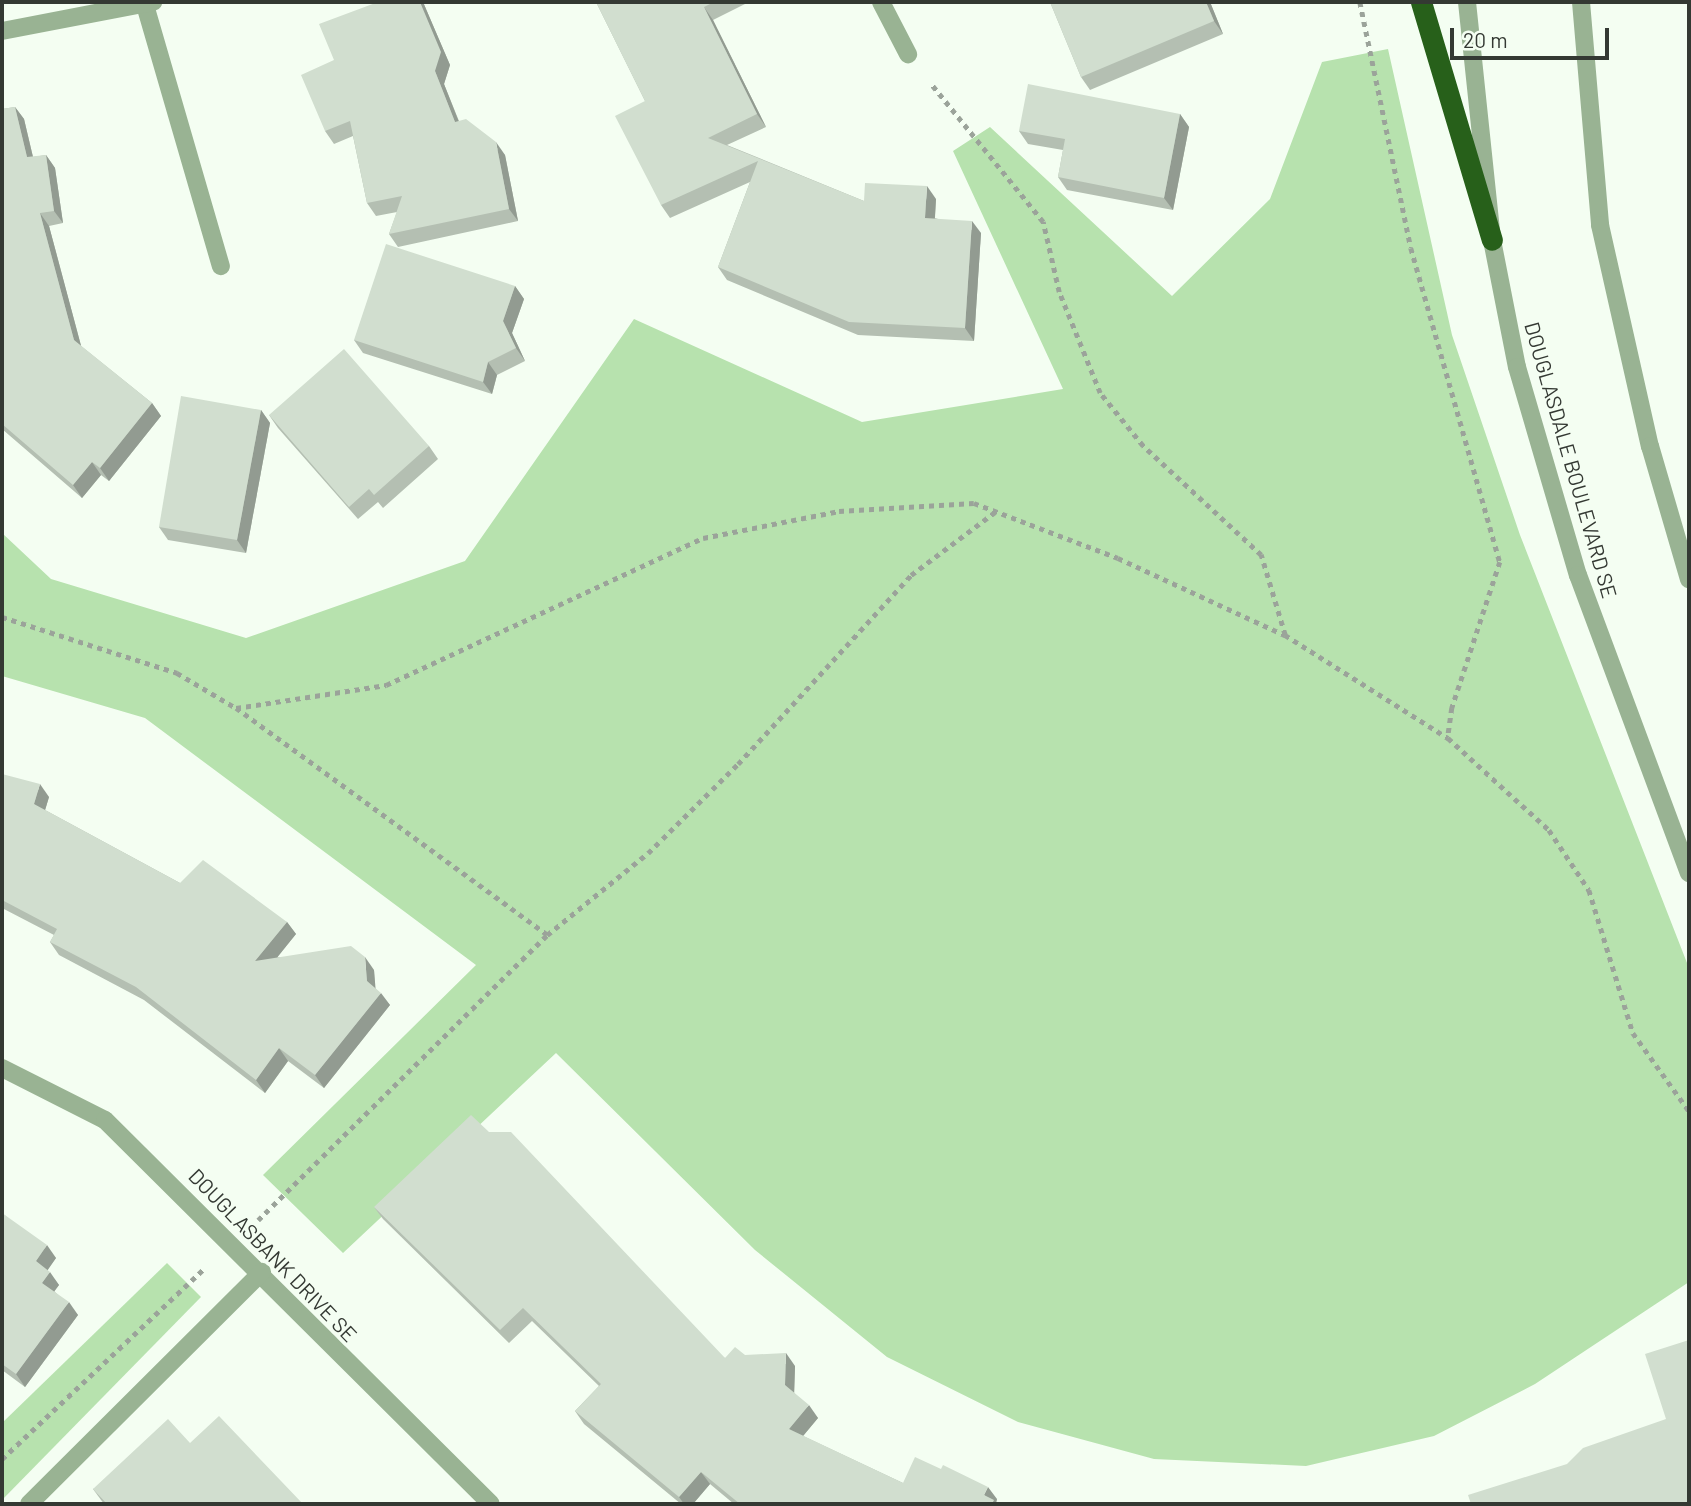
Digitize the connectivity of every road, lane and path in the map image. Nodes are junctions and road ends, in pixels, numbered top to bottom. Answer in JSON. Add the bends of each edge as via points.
{"nodes":[{"id":1,"x":881,"y":2,"type":"edge"},
{"id":2,"x":1360,"y":2,"type":"edge"},
{"id":3,"x":1421,"y":2,"type":"edge"},
{"id":4,"x":1467,"y":2,"type":"edge"},
{"id":5,"x":1581,"y":2,"type":"edge"},
{"id":6,"x":149,"y":3,"type":"edge"},
{"id":7,"x":2,"y":31,"type":"edge"},
{"id":8,"x":908,"y":54,"type":"joint"},
{"id":9,"x":1492,"y":240,"type":"junction"},
{"id":10,"x":222,"y":265,"type":"dead end"},
{"id":11,"x":995,"y":512,"type":"junction"},
{"id":12,"x":1689,"y":579,"type":"edge"},
{"id":13,"x":2,"y":617,"type":"edge"},
{"id":14,"x":1285,"y":635,"type":"junction"},
{"id":15,"x":236,"y":708,"type":"junction"},
{"id":16,"x":1448,"y":738,"type":"junction"},
{"id":17,"x":1689,"y":873,"type":"edge"},
{"id":18,"x":547,"y":935,"type":"junction"},
{"id":19,"x":2,"y":1068,"type":"edge"},
{"id":20,"x":1689,"y":1111,"type":"edge"},
{"id":21,"x":270,"y":1210,"type":"dead end"},
{"id":22,"x":262,"y":1272,"type":"junction"},
{"id":23,"x":198,"y":1275,"type":"dead end"},
{"id":24,"x":2,"y":1459,"type":"edge"},
{"id":25,"x":29,"y":1504,"type":"edge"},
{"id":26,"x":491,"y":1504,"type":"edge"}],
"edges":[{"from":1,"to":8,"type":"street"},
{"from":2,"to":16,"type":"path","via":[[1411,248],[1500,562],[1452,708]]},
{"from":3,"to":9,"type":"highway"},
{"from":4,"to":9,"type":"street","name":"DOUGLASDALE BOULEVARD SE"},
{"from":5,"to":12,"type":"street","via":[[1600,225],[1650,446]]},
{"from":6,"to":7,"type":"street"},
{"from":6,"to":10,"type":"street"},
{"from":8,"to":14,"type":"path","via":[[1043,222],[1059,292],[1100,393],[1143,446],[1261,555]]},
{"from":9,"to":17,"type":"street","name":"DOUGLASDALE BOULEVARD SE","via":[[1517,367],[1578,575]]},
{"from":11,"to":14,"type":"path","via":[[1118,558]]},
{"from":11,"to":15,"type":"path","via":[[974,503],[839,511],[703,538],[386,685]]},
{"from":11,"to":18,"type":"path","via":[[912,575],[684,818]]},
{"from":13,"to":15,"type":"path","via":[[177,673]]},
{"from":14,"to":16,"type":"path"},
{"from":15,"to":18,"type":"path"},
{"from":16,"to":20,"type":"path","via":[[1549,830],[1589,890],[1633,1033]]},
{"from":18,"to":21,"type":"path"},
{"from":19,"to":22,"type":"street","name":"DOUGLASBANK DRIVE SE","via":[[105,1120]]},
{"from":22,"to":25,"type":"street"},
{"from":22,"to":26,"type":"street","name":"DOUGLASBANK DRIVE SE"},
{"from":23,"to":24,"type":"path"}]}
